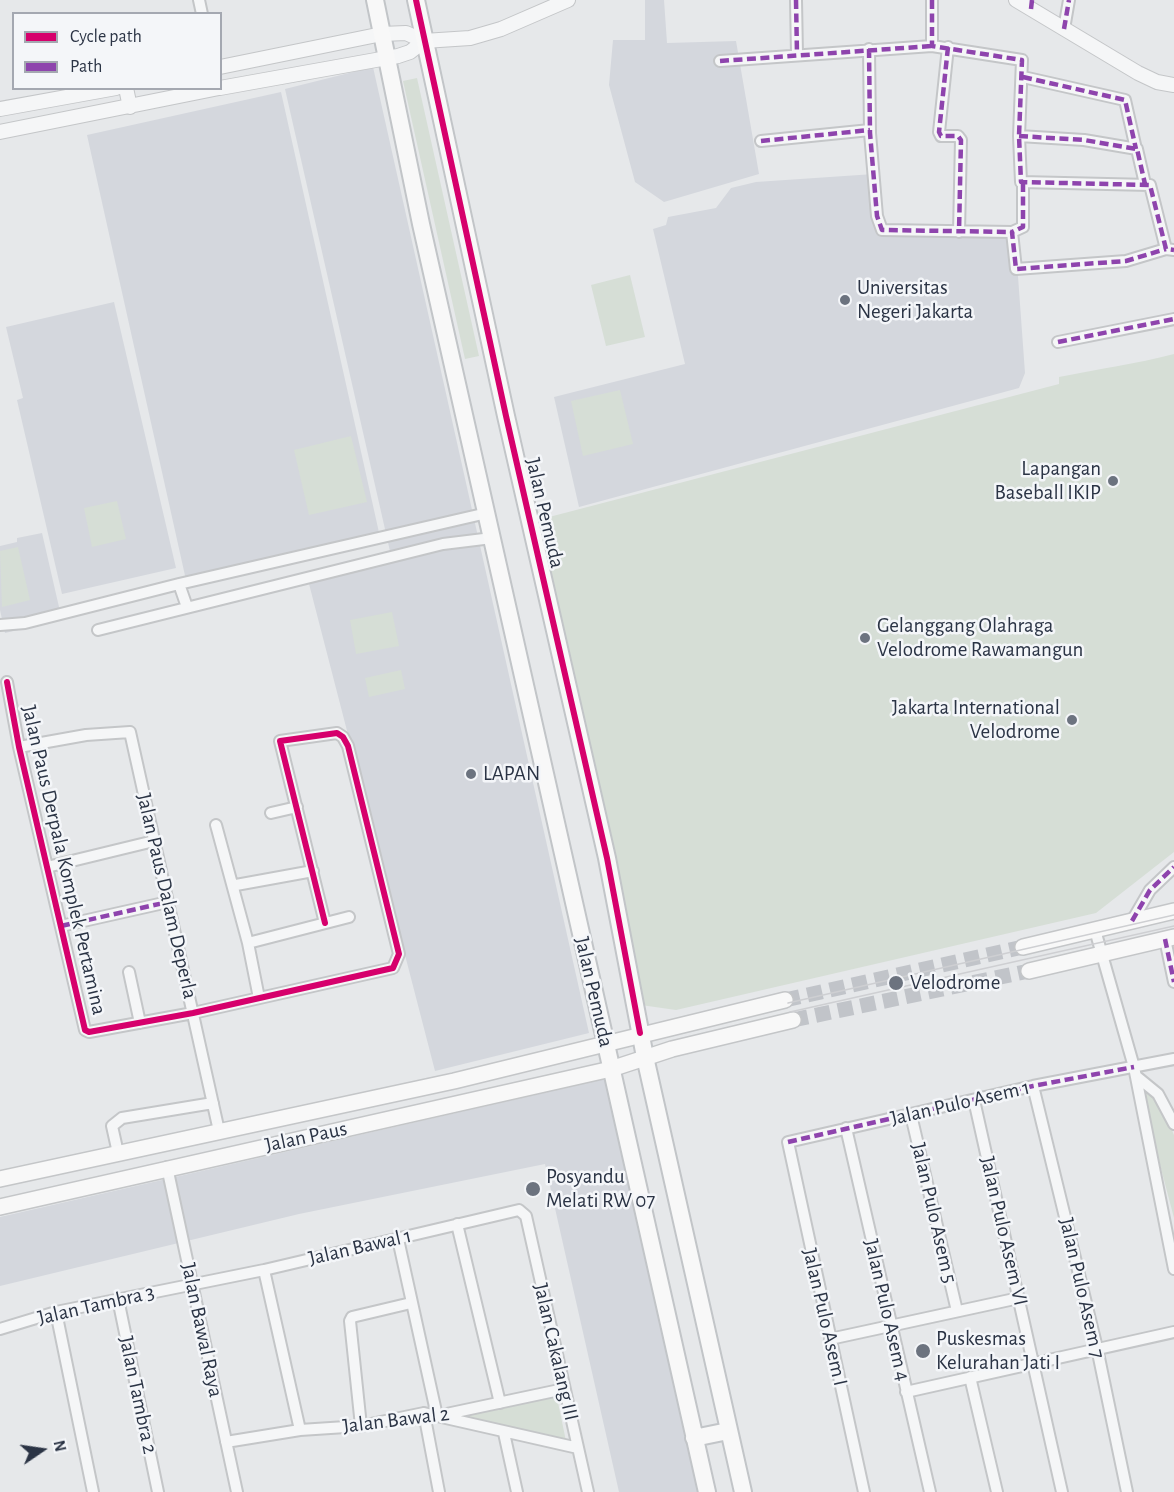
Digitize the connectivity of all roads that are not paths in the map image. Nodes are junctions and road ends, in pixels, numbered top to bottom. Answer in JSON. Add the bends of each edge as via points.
{"nodes":[{"id":1,"x":375,"y":0,"type":"edge"},
{"id":2,"x":416,"y":0,"type":"edge"},
{"id":3,"x":568,"y":0,"type":"edge"},
{"id":4,"x":796,"y":0,"type":"edge"},
{"id":5,"x":932,"y":0,"type":"edge"},
{"id":6,"x":1016,"y":0,"type":"edge"},
{"id":7,"x":1069,"y":0,"type":"edge"},
{"id":8,"x":1032,"y":4,"type":"edge"},
{"id":9,"x":1065,"y":29,"type":"junction"},
{"id":10,"x":382,"y":34,"type":"junction"},
{"id":11,"x":424,"y":40,"type":"junction"},
{"id":12,"x":932,"y":46,"type":"junction"},
{"id":13,"x":948,"y":47,"type":"junction"},
{"id":14,"x":869,"y":49,"type":"junction"},
{"id":15,"x":797,"y":54,"type":"junction"},
{"id":16,"x":386,"y":58,"type":"junction"},
{"id":17,"x":720,"y":61,"type":"dead end"},
{"id":18,"x":222,"y":67,"type":"edge"},
{"id":19,"x":1023,"y":77,"type":"junction"},
{"id":20,"x":1174,"y":85,"type":"edge"},
{"id":21,"x":222,"y":88,"type":"edge"},
{"id":22,"x":105,"y":90,"type":"edge"},
{"id":23,"x":126,"y":90,"type":"edge"},
{"id":24,"x":211,"y":90,"type":"edge"},
{"id":25,"x":130,"y":107,"type":"junction"},
{"id":26,"x":0,"y":109,"type":"edge"},
{"id":27,"x":870,"y":130,"type":"junction"},
{"id":28,"x":0,"y":132,"type":"edge"},
{"id":29,"x":1019,"y":136,"type":"junction"},
{"id":30,"x":761,"y":141,"type":"dead end"},
{"id":31,"x":1136,"y":149,"type":"junction"},
{"id":32,"x":1023,"y":183,"type":"junction"},
{"id":33,"x":1145,"y":184,"type":"junction"},
{"id":34,"x":959,"y":232,"type":"junction"},
{"id":35,"x":1012,"y":232,"type":"junction"},
{"id":36,"x":1170,"y":249,"type":"edge"},
{"id":37,"x":1174,"y":319,"type":"edge"},
{"id":38,"x":1058,"y":342,"type":"dead end"},
{"id":39,"x":487,"y":513,"type":"junction"},
{"id":40,"x":447,"y":521,"type":"junction"},
{"id":41,"x":492,"y":538,"type":"junction"},
{"id":42,"x":453,"y":542,"type":"junction"},
{"id":43,"x":179,"y":584,"type":"junction"},
{"id":44,"x":187,"y":607,"type":"junction"},
{"id":45,"x":0,"y":626,"type":"edge"},
{"id":46,"x":98,"y":630,"type":"dead end"},
{"id":47,"x":7,"y":682,"type":"dead end"},
{"id":48,"x":19,"y":747,"type":"junction"},
{"id":49,"x":297,"y":807,"type":"junction"},
{"id":50,"x":271,"y":813,"type":"dead end"},
{"id":51,"x":216,"y":825,"type":"dead end"},
{"id":52,"x":154,"y":841,"type":"junction"},
{"id":53,"x":47,"y":867,"type":"junction"},
{"id":54,"x":1174,"y":867,"type":"edge"},
{"id":55,"x":313,"y":871,"type":"junction"},
{"id":56,"x":233,"y":888,"type":"junction"},
{"id":57,"x":168,"y":902,"type":"junction"},
{"id":58,"x":1174,"y":911,"type":"edge"},
{"id":59,"x":349,"y":916,"type":"dead end"},
{"id":60,"x":1132,"y":921,"type":"junction"},
{"id":61,"x":326,"y":923,"type":"junction"},
{"id":62,"x":62,"y":926,"type":"junction"},
{"id":63,"x":1095,"y":930,"type":"junction"},
{"id":64,"x":1169,"y":938,"type":"edge"},
{"id":65,"x":248,"y":943,"type":"junction"},
{"id":66,"x":1023,"y":947,"type":"tunnel mouth"},
{"id":67,"x":1101,"y":954,"type":"junction"},
{"id":68,"x":1029,"y":971,"type":"tunnel mouth"},
{"id":69,"x":129,"y":972,"type":"dead end"},
{"id":70,"x":1174,"y":982,"type":"edge"},
{"id":71,"x":259,"y":998,"type":"junction"},
{"id":72,"x":785,"y":999,"type":"tunnel mouth"},
{"id":73,"x":193,"y":1013,"type":"junction"},
{"id":74,"x":793,"y":1020,"type":"tunnel mouth"},
{"id":75,"x":140,"y":1023,"type":"junction"},
{"id":76,"x":640,"y":1033,"type":"junction"},
{"id":77,"x":605,"y":1044,"type":"junction"},
{"id":78,"x":645,"y":1057,"type":"junction"},
{"id":79,"x":1174,"y":1059,"type":"edge"},
{"id":80,"x":611,"y":1069,"type":"junction"},
{"id":81,"x":1135,"y":1072,"type":"junction"},
{"id":82,"x":1034,"y":1086,"type":"junction"},
{"id":83,"x":974,"y":1100,"type":"junction"},
{"id":84,"x":213,"y":1103,"type":"junction"},
{"id":85,"x":911,"y":1115,"type":"junction"},
{"id":86,"x":1174,"y":1124,"type":"edge"},
{"id":87,"x":846,"y":1128,"type":"junction"},
{"id":88,"x":219,"y":1131,"type":"junction"},
{"id":89,"x":788,"y":1142,"type":"joint"},
{"id":90,"x":118,"y":1153,"type":"junction"},
{"id":91,"x":167,"y":1167,"type":"junction"},
{"id":92,"x":0,"y":1179,"type":"edge"},
{"id":93,"x":0,"y":1204,"type":"edge"},
{"id":94,"x":524,"y":1212,"type":"joint"},
{"id":95,"x":457,"y":1224,"type":"junction"},
{"id":96,"x":398,"y":1239,"type":"junction"},
{"id":97,"x":1174,"y":1269,"type":"edge"},
{"id":98,"x":264,"y":1270,"type":"junction"},
{"id":99,"x":193,"y":1284,"type":"junction"},
{"id":100,"x":1019,"y":1298,"type":"junction"},
{"id":101,"x":118,"y":1299,"type":"junction"},
{"id":102,"x":411,"y":1303,"type":"junction"},
{"id":103,"x":957,"y":1311,"type":"junction"},
{"id":104,"x":56,"y":1312,"type":"junction"},
{"id":105,"x":890,"y":1326,"type":"junction"},
{"id":106,"x":0,"y":1329,"type":"edge"},
{"id":107,"x":1174,"y":1332,"type":"edge"},
{"id":108,"x":830,"y":1339,"type":"junction"},
{"id":109,"x":1097,"y":1348,"type":"junction"},
{"id":110,"x":1034,"y":1363,"type":"junction"},
{"id":111,"x":970,"y":1377,"type":"junction"},
{"id":112,"x":564,"y":1389,"type":"junction"},
{"id":113,"x":906,"y":1392,"type":"junction"},
{"id":114,"x":500,"y":1403,"type":"junction"},
{"id":115,"x":424,"y":1413,"type":"junction"},
{"id":116,"x":437,"y":1416,"type":"junction"},
{"id":117,"x":362,"y":1426,"type":"junction"},
{"id":118,"x":300,"y":1430,"type":"junction"},
{"id":119,"x":728,"y":1431,"type":"junction"},
{"id":120,"x":504,"y":1433,"type":"junction"},
{"id":121,"x":694,"y":1438,"type":"junction"},
{"id":122,"x":226,"y":1442,"type":"junction"},
{"id":123,"x":578,"y":1448,"type":"junction"},
{"id":124,"x":93,"y":1492,"type":"edge"},
{"id":125,"x":158,"y":1492,"type":"edge"},
{"id":126,"x":237,"y":1492,"type":"edge"},
{"id":127,"x":439,"y":1492,"type":"edge"},
{"id":128,"x":516,"y":1492,"type":"edge"},
{"id":129,"x":588,"y":1492,"type":"edge"},
{"id":130,"x":707,"y":1492,"type":"edge"},
{"id":131,"x":743,"y":1492,"type":"edge"},
{"id":132,"x":864,"y":1492,"type":"edge"},
{"id":133,"x":930,"y":1492,"type":"edge"},
{"id":134,"x":997,"y":1492,"type":"edge"},
{"id":135,"x":1062,"y":1492,"type":"edge"},
{"id":136,"x":1127,"y":1492,"type":"edge"}],
"edges":[{"from":1,"to":10,"type":"main road","name":"Jalan Pemuda"},
{"from":2,"to":11,"type":"main road","name":"Jalan Pemuda"},
{"from":3,"to":11,"type":"street","via":[[470,38]]},
{"from":4,"to":15,"type":"street"},
{"from":5,"to":12,"type":"street"},
{"from":6,"to":8,"type":"street"},
{"from":7,"to":9,"type":"street"},
{"from":8,"to":9,"type":"street"},
{"from":9,"to":20,"type":"street","via":[[1138,73]]},
{"from":10,"to":11,"type":"street","via":[[406,33]]},
{"from":10,"to":16,"type":"main road","name":"Jalan Pemuda"},
{"from":10,"to":18,"type":"street"},
{"from":11,"to":16,"type":"street","via":[[410,52]]},
{"from":11,"to":76,"type":"main road","name":"Jalan Pemuda","via":[[607,858]]},
{"from":12,"to":13,"type":"street"},
{"from":12,"to":14,"type":"street"},
{"from":13,"to":19,"type":"street","via":[[1018,58],[1023,65]]},
{"from":13,"to":34,"type":"street","via":[[939,132],[941,136],[958,136],[961,140]]},
{"from":14,"to":15,"type":"street"},
{"from":14,"to":27,"type":"street"},
{"from":15,"to":17,"type":"street"},
{"from":16,"to":21,"type":"street"},
{"from":16,"to":39,"type":"main road","name":"Jalan Pemuda"},
{"from":19,"to":29,"type":"street"},
{"from":19,"to":31,"type":"street","via":[[1125,100]]},
{"from":22,"to":26,"type":"street"},
{"from":23,"to":25,"type":"street"},
{"from":24,"to":25,"type":"street"},
{"from":25,"to":28,"type":"street"},
{"from":27,"to":30,"type":"street"},
{"from":27,"to":34,"type":"street","via":[[877,216],[882,230]]},
{"from":29,"to":31,"type":"street","via":[[1084,140]]},
{"from":29,"to":32,"type":"street","via":[[1019,175]]},
{"from":31,"to":33,"type":"street"},
{"from":32,"to":33,"type":"street"},
{"from":32,"to":35,"type":"street","via":[[1023,227]]},
{"from":33,"to":36,"type":"street","via":[[1153,188]]},
{"from":34,"to":35,"type":"street"},
{"from":35,"to":36,"type":"street","via":[[1016,269],[1126,261]]},
{"from":37,"to":38,"type":"street"},
{"from":39,"to":40,"type":"street"},
{"from":39,"to":41,"type":"main road","name":"Jalan Pemuda"},
{"from":40,"to":42,"type":"street"},
{"from":40,"to":43,"type":"street"},
{"from":41,"to":42,"type":"street"},
{"from":41,"to":77,"type":"main road","name":"Jalan Pemuda"},
{"from":42,"to":44,"type":"street"},
{"from":43,"to":44,"type":"street"},
{"from":43,"to":45,"type":"street"},
{"from":44,"to":46,"type":"street"},
{"from":47,"to":48,"type":"street","name":"Jalan Paus Derpala Komplek Pertamina"},
{"from":48,"to":52,"type":"street","name":"Jalan Paus Dalam Deperla","via":[[130,732]]},
{"from":48,"to":53,"type":"street","name":"Jalan Paus Derpala Komplek Pertamina"},
{"from":49,"to":50,"type":"street"},
{"from":49,"to":55,"type":"street","name":"Jalan Paus Derpala Komplek Pertamina"},
{"from":49,"to":71,"type":"street","name":"Jalan Paus Derpala Komplek Pertamina","via":[[280,741],[337,734],[343,737],[399,954],[393,968]]},
{"from":51,"to":56,"type":"street"},
{"from":52,"to":53,"type":"street"},
{"from":52,"to":57,"type":"street","name":"Jalan Paus Dalam Deperla"},
{"from":53,"to":62,"type":"street","name":"Jalan Paus Derpala Komplek Pertamina"},
{"from":54,"to":60,"type":"street","via":[[1150,890]]},
{"from":55,"to":56,"type":"street"},
{"from":55,"to":61,"type":"street","name":"Jalan Paus Derpala Komplek Pertamina"},
{"from":56,"to":65,"type":"street"},
{"from":57,"to":62,"type":"street"},
{"from":57,"to":73,"type":"street","name":"Jalan Paus Dalam Deperla"},
{"from":58,"to":60,"type":"main road"},
{"from":59,"to":61,"type":"street"},
{"from":60,"to":63,"type":"main road"},
{"from":61,"to":65,"type":"street"},
{"from":62,"to":75,"type":"street","name":"Jalan Paus Derpala Komplek Pertamina","via":[[85,1030]]},
{"from":63,"to":66,"type":"main road"},
{"from":63,"to":67,"type":"street"},
{"from":64,"to":67,"type":"main road"},
{"from":64,"to":70,"type":"street"},
{"from":65,"to":71,"type":"street"},
{"from":67,"to":68,"type":"main road"},
{"from":67,"to":81,"type":"street"},
{"from":69,"to":75,"type":"street"},
{"from":71,"to":73,"type":"street","name":"Jalan Paus Derpala Komplek Pertamina"},
{"from":72,"to":76,"type":"main road","name":"Jalan Paus"},
{"from":73,"to":75,"type":"street","name":"Jalan Paus Derpala Komplek Pertamina"},
{"from":73,"to":84,"type":"street","name":"Jalan Paus Dalam Deperla"},
{"from":74,"to":78,"type":"main road","name":"Jalan Paus"},
{"from":76,"to":77,"type":"main road","name":"Jalan Paus"},
{"from":76,"to":78,"type":"main road","name":"Jalan Pemuda"},
{"from":77,"to":80,"type":"main road","name":"Jalan Pemuda"},
{"from":77,"to":88,"type":"main road","name":"Jalan Paus"},
{"from":78,"to":80,"type":"main road","name":"Jalan Paus"},
{"from":78,"to":119,"type":"main road","name":"Jalan Pemuda"},
{"from":79,"to":81,"type":"street","name":"Jalan Pulo Asem 1"},
{"from":80,"to":91,"type":"main road","name":"Jalan Paus"},
{"from":80,"to":121,"type":"main road","name":"Jalan Pemuda"},
{"from":81,"to":82,"type":"street","name":"Jalan Pulo Asem 1"},
{"from":81,"to":86,"type":"street","via":[[1158,1094]]},
{"from":81,"to":97,"type":"street"},
{"from":82,"to":83,"type":"street","name":"Jalan Pulo Asem 1"},
{"from":82,"to":109,"type":"street","name":"Jalan Pulo Asem 7"},
{"from":83,"to":85,"type":"street","name":"Jalan Pulo Asem 1"},
{"from":83,"to":100,"type":"street","name":"Jalan Pulo Asem VI"},
{"from":84,"to":88,"type":"street","name":"Jalan Paus Dalam Deperla"},
{"from":84,"to":90,"type":"street","via":[[122,1118],[112,1126]]},
{"from":85,"to":87,"type":"street","name":"Jalan Pulo Asem 1"},
{"from":85,"to":103,"type":"street","name":"Jalan Pulo Asem 5"},
{"from":87,"to":89,"type":"street","name":"Jalan Pulo Asem 1"},
{"from":87,"to":105,"type":"street","name":"Jalan Pulo Asem 4"},
{"from":88,"to":90,"type":"main road","name":"Jalan Paus"},
{"from":89,"to":108,"type":"street","name":"Jalan Pulo Asem I"},
{"from":90,"to":92,"type":"main road","name":"Jalan Paus"},
{"from":91,"to":93,"type":"main road","name":"Jalan Paus"},
{"from":91,"to":99,"type":"street","name":"Jalan Bawal Raya"},
{"from":94,"to":95,"type":"street","name":"Jalan Bawal 1","via":[[517,1209]]},
{"from":94,"to":112,"type":"street","name":"Jalan Cakalang III"},
{"from":95,"to":96,"type":"street","name":"Jalan Bawal 1"},
{"from":95,"to":114,"type":"street"},
{"from":96,"to":98,"type":"street","name":"Jalan Bawal 1"},
{"from":96,"to":102,"type":"street"},
{"from":98,"to":99,"type":"street","name":"Jalan Bawal 1"},
{"from":98,"to":118,"type":"street"},
{"from":99,"to":101,"type":"street","name":"Jalan Tambra 3"},
{"from":99,"to":122,"type":"street","name":"Jalan Bawal Raya"},
{"from":100,"to":103,"type":"street"},
{"from":100,"to":110,"type":"street","name":"Jalan Pulo Asem VI"},
{"from":101,"to":104,"type":"street","name":"Jalan Tambra 3"},
{"from":101,"to":125,"type":"street","name":"Jalan Tambra 2"},
{"from":102,"to":116,"type":"street"},
{"from":102,"to":117,"type":"street","via":[[350,1320]]},
{"from":103,"to":105,"type":"street"},
{"from":104,"to":106,"type":"street","name":"Jalan Tambra 3"},
{"from":104,"to":124,"type":"street"},
{"from":105,"to":108,"type":"street"},
{"from":105,"to":113,"type":"street","name":"Jalan Pulo Asem 4"},
{"from":107,"to":109,"type":"street"},
{"from":108,"to":132,"type":"street","name":"Jalan Pulo Asem I"},
{"from":109,"to":110,"type":"street"},
{"from":109,"to":136,"type":"street","name":"Jalan Pulo Asem 7"},
{"from":110,"to":111,"type":"street"},
{"from":110,"to":135,"type":"street","name":"Jalan Pulo Asem VI"},
{"from":111,"to":113,"type":"street"},
{"from":111,"to":134,"type":"street"},
{"from":112,"to":114,"type":"street","name":"Jalan Bawal 2"},
{"from":112,"to":123,"type":"street","name":"Jalan Cakalang III"},
{"from":113,"to":133,"type":"street","name":"Jalan Pulo Asem 4"},
{"from":114,"to":116,"type":"street","name":"Jalan Bawal 2"},
{"from":115,"to":116,"type":"street","name":"Jalan Bawal 2"},
{"from":115,"to":117,"type":"street","name":"Jalan Bawal 2"},
{"from":115,"to":127,"type":"street"},
{"from":116,"to":120,"type":"street"},
{"from":117,"to":118,"type":"street","name":"Jalan Bawal 2"},
{"from":118,"to":122,"type":"street","name":"Jalan Bawal 2"},
{"from":119,"to":121,"type":"main road"},
{"from":119,"to":131,"type":"main road","name":"Jalan Pemuda"},
{"from":120,"to":123,"type":"street"},
{"from":120,"to":128,"type":"street"},
{"from":121,"to":130,"type":"main road","name":"Jalan Pemuda"},
{"from":122,"to":126,"type":"street","name":"Jalan Bawal Raya"},
{"from":123,"to":129,"type":"street","name":"Jalan Cakalang III"}]}
